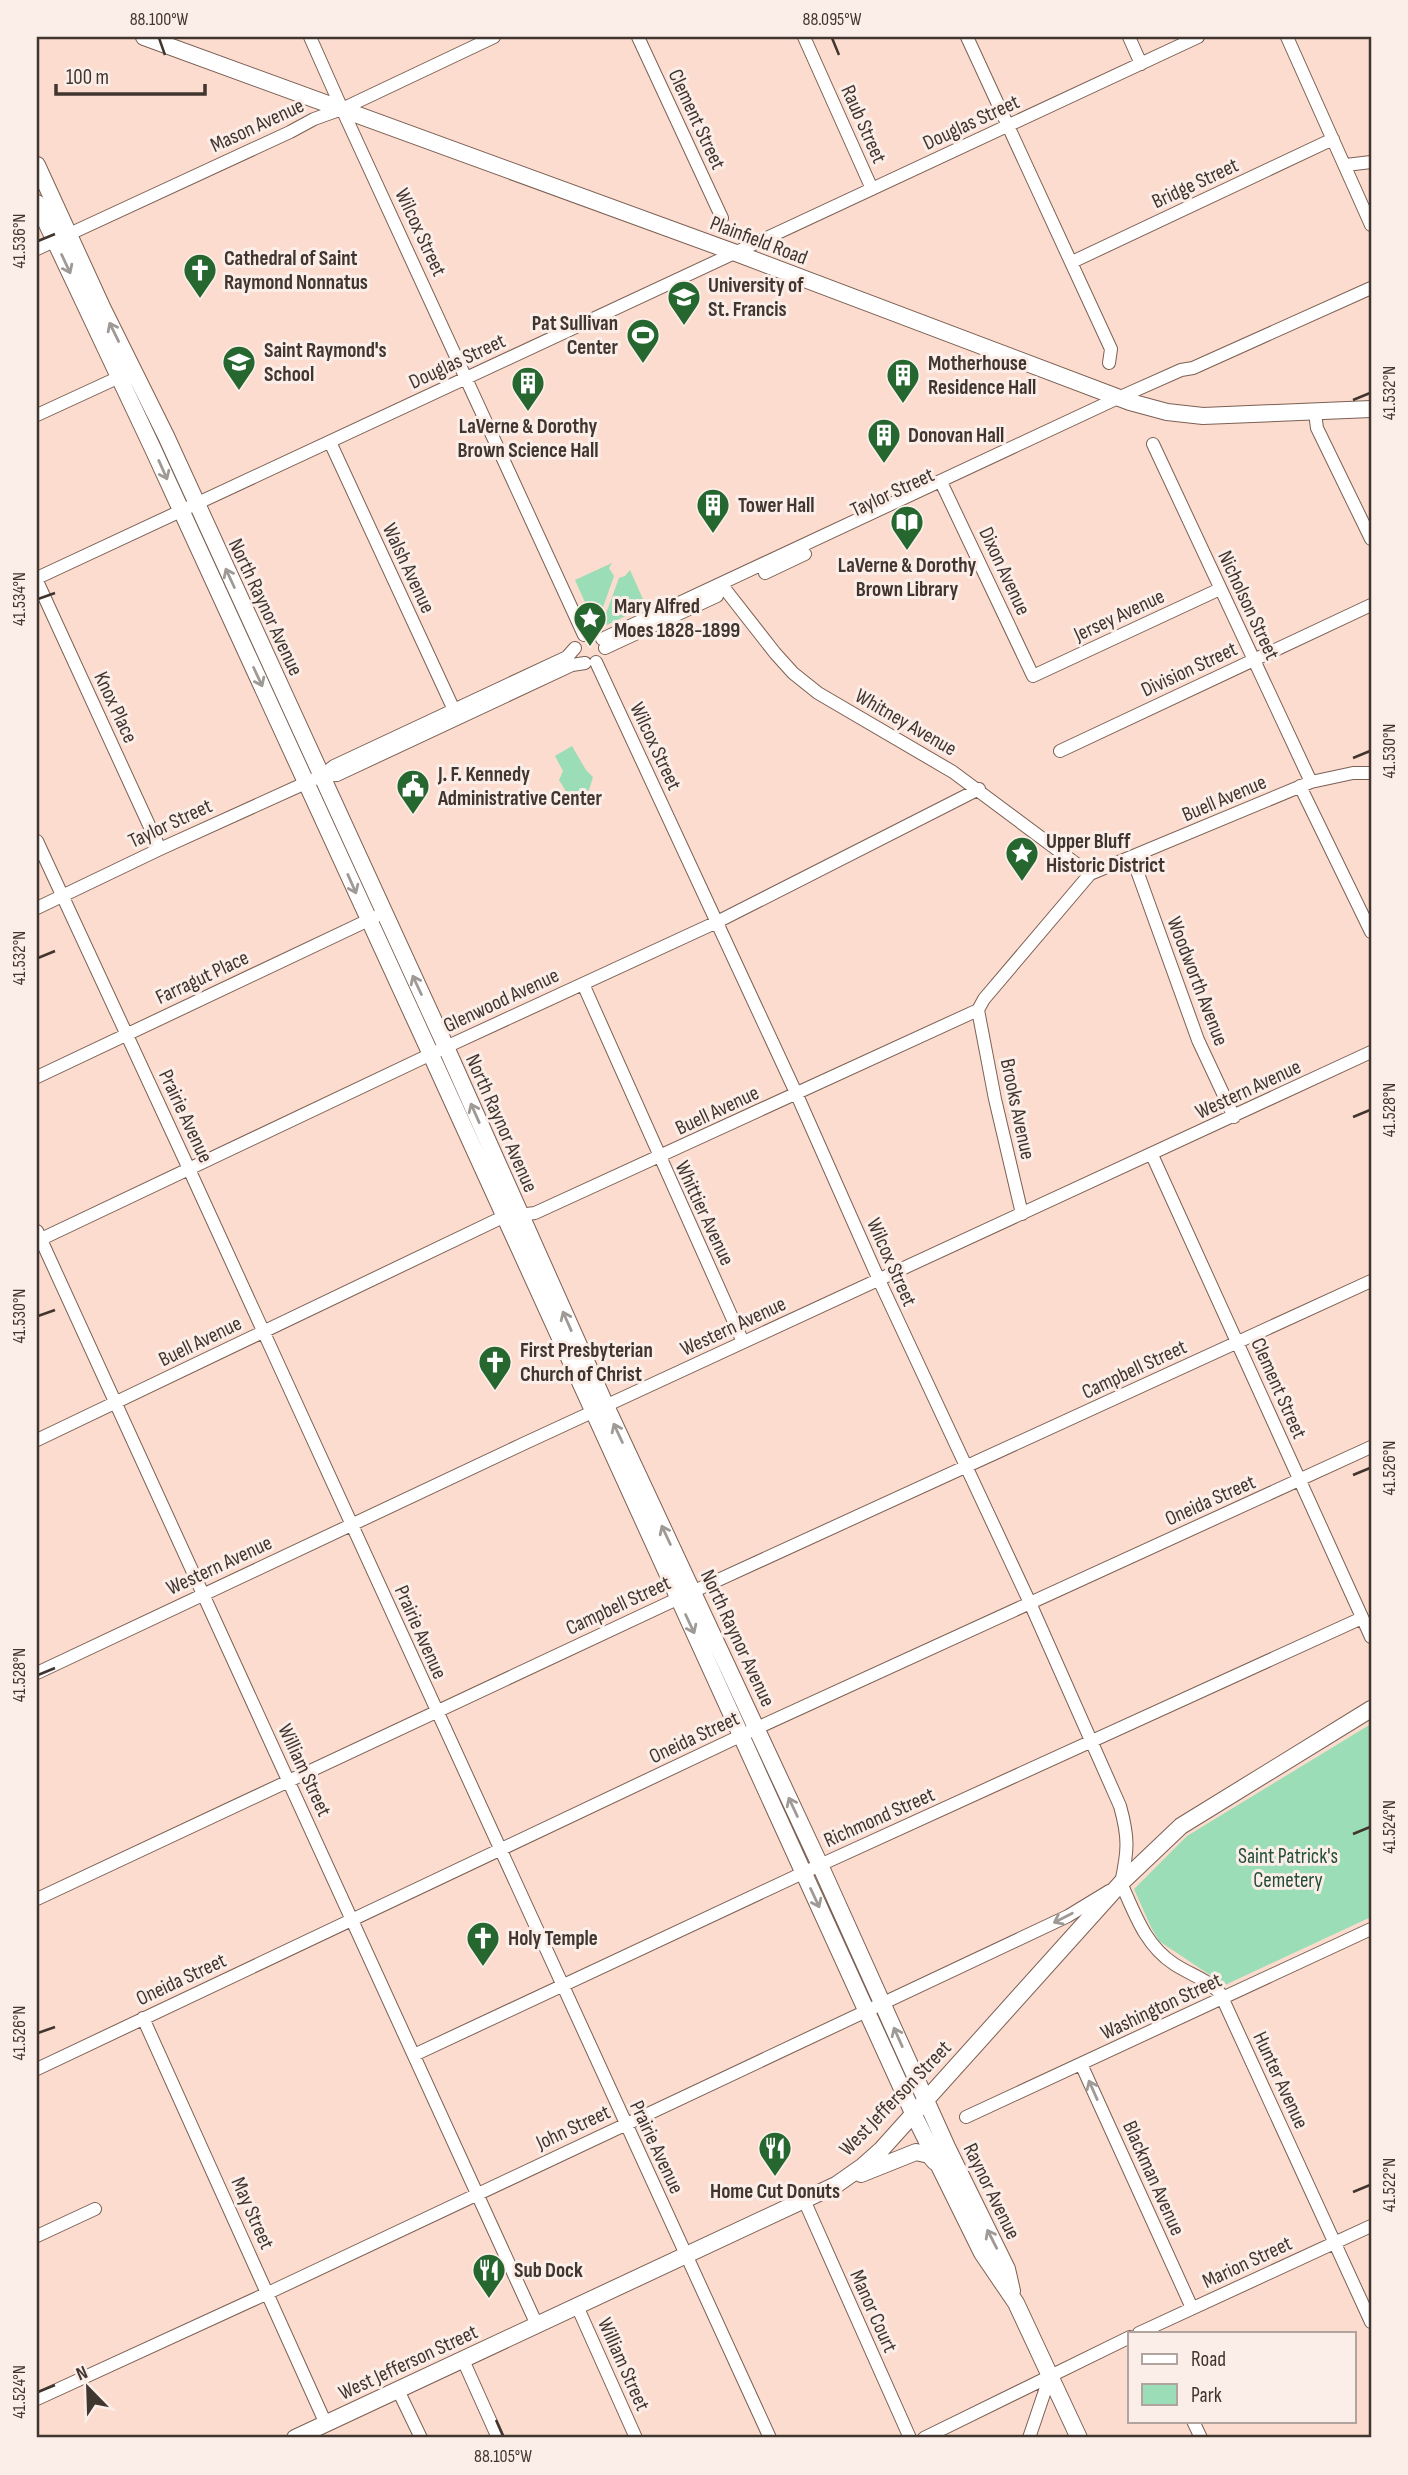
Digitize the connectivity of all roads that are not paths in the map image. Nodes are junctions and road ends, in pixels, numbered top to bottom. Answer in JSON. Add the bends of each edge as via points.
{"nodes":[{"id":1,"x":144,"y":37,"type":"edge"},
{"id":2,"x":310,"y":37,"type":"edge"},
{"id":3,"x":494,"y":37,"type":"edge"},
{"id":4,"x":638,"y":37,"type":"edge"},
{"id":5,"x":803,"y":37,"type":"edge"},
{"id":6,"x":967,"y":37,"type":"edge"},
{"id":7,"x":1129,"y":37,"type":"edge"},
{"id":8,"x":1198,"y":37,"type":"edge"},
{"id":9,"x":1287,"y":37,"type":"edge"},
{"id":10,"x":477,"y":40,"type":"edge"},
{"id":11,"x":1141,"y":64,"type":"junction"},
{"id":12,"x":342,"y":109,"type":"junction"},
{"id":13,"x":1007,"y":126,"type":"junction"},
{"id":14,"x":1334,"y":139,"type":"junction"},
{"id":15,"x":1371,"y":162,"type":"edge"},
{"id":16,"x":37,"y":165,"type":"edge"},
{"id":17,"x":1346,"y":165,"type":"junction"},
{"id":18,"x":872,"y":189,"type":"junction"},
{"id":19,"x":37,"y":203,"type":"edge"},
{"id":20,"x":722,"y":218,"type":"dead end"},
{"id":21,"x":1371,"y":225,"type":"edge"},
{"id":22,"x":62,"y":238,"type":"junction"},
{"id":23,"x":37,"y":249,"type":"edge"},
{"id":24,"x":736,"y":253,"type":"junction"},
{"id":25,"x":1072,"y":262,"type":"junction"},
{"id":26,"x":1371,"y":288,"type":"edge"},
{"id":27,"x":1109,"y":363,"type":"dead end"},
{"id":28,"x":126,"y":374,"type":"junction"},
{"id":29,"x":467,"y":378,"type":"junction"},
{"id":30,"x":1124,"y":400,"type":"junction"},
{"id":31,"x":1371,"y":410,"type":"edge"},
{"id":32,"x":1315,"y":413,"type":"junction"},
{"id":33,"x":37,"y":415,"type":"edge"},
{"id":34,"x":330,"y":442,"type":"junction"},
{"id":35,"x":1153,"y":444,"type":"dead end"},
{"id":36,"x":943,"y":485,"type":"junction"},
{"id":37,"x":189,"y":507,"type":"junction"},
{"id":38,"x":1371,"y":539,"type":"edge"},
{"id":39,"x":37,"y":580,"type":"edge"},
{"id":40,"x":724,"y":588,"type":"junction"},
{"id":41,"x":1220,"y":589,"type":"junction"},
{"id":42,"x":1371,"y":605,"type":"edge"},
{"id":43,"x":584,"y":635,"type":"junction"},
{"id":44,"x":604,"y":643,"type":"junction"},
{"id":45,"x":575,"y":648,"type":"junction"},
{"id":46,"x":1254,"y":660,"type":"junction"},
{"id":47,"x":591,"y":662,"type":"junction"},
{"id":48,"x":1033,"y":676,"type":"joint"},
{"id":49,"x":454,"y":710,"type":"junction"},
{"id":50,"x":1060,"y":751,"type":"dead end"},
{"id":51,"x":1371,"y":773,"type":"edge"},
{"id":52,"x":313,"y":779,"type":"junction"},
{"id":53,"x":1306,"y":784,"type":"junction"},
{"id":54,"x":979,"y":789,"type":"junction"},
{"id":55,"x":37,"y":841,"type":"edge"},
{"id":56,"x":344,"y":846,"type":"junction"},
{"id":57,"x":160,"y":849,"type":"junction"},
{"id":58,"x":1132,"y":857,"type":"junction"},
{"id":59,"x":1090,"y":874,"type":"junction"},
{"id":60,"x":61,"y":896,"type":"junction"},
{"id":61,"x":37,"y":908,"type":"edge"},
{"id":62,"x":384,"y":913,"type":"junction"},
{"id":63,"x":368,"y":920,"type":"junction"},
{"id":64,"x":717,"y":922,"type":"junction"},
{"id":65,"x":1371,"y":932,"type":"edge"},
{"id":66,"x":583,"y":984,"type":"junction"},
{"id":67,"x":978,"y":1010,"type":"junction"},
{"id":68,"x":126,"y":1034,"type":"junction"},
{"id":69,"x":438,"y":1051,"type":"junction"},
{"id":70,"x":1371,"y":1052,"type":"edge"},
{"id":71,"x":37,"y":1077,"type":"edge"},
{"id":72,"x":797,"y":1095,"type":"junction"},
{"id":73,"x":1234,"y":1117,"type":"junction"},
{"id":74,"x":1152,"y":1155,"type":"junction"},
{"id":75,"x":659,"y":1158,"type":"junction"},
{"id":76,"x":189,"y":1169,"type":"junction"},
{"id":77,"x":1022,"y":1214,"type":"junction"},
{"id":78,"x":511,"y":1216,"type":"junction"},
{"id":79,"x":38,"y":1237,"type":"edge"},
{"id":80,"x":879,"y":1280,"type":"junction"},
{"id":81,"x":1371,"y":1281,"type":"edge"},
{"id":82,"x":263,"y":1331,"type":"junction"},
{"id":83,"x":743,"y":1342,"type":"junction"},
{"id":84,"x":1237,"y":1343,"type":"junction"},
{"id":85,"x":115,"y":1402,"type":"junction"},
{"id":86,"x":600,"y":1408,"type":"junction"},
{"id":87,"x":37,"y":1440,"type":"edge"},
{"id":88,"x":1371,"y":1447,"type":"edge"},
{"id":89,"x":966,"y":1467,"type":"junction"},
{"id":90,"x":1300,"y":1480,"type":"junction"},
{"id":91,"x":351,"y":1524,"type":"junction"},
{"id":92,"x":203,"y":1594,"type":"junction"},
{"id":93,"x":685,"y":1595,"type":"junction"},
{"id":94,"x":1030,"y":1603,"type":"junction"},
{"id":95,"x":1362,"y":1618,"type":"junction"},
{"id":96,"x":1371,"y":1637,"type":"edge"},
{"id":97,"x":37,"y":1673,"type":"edge"},
{"id":98,"x":1371,"y":1709,"type":"edge"},
{"id":99,"x":437,"y":1712,"type":"junction"},
{"id":100,"x":757,"y":1728,"type":"junction"},
{"id":101,"x":741,"y":1736,"type":"junction"},
{"id":102,"x":1090,"y":1742,"type":"junction"},
{"id":103,"x":288,"y":1781,"type":"junction"},
{"id":104,"x":500,"y":1850,"type":"junction"},
{"id":105,"x":820,"y":1865,"type":"junction"},
{"id":106,"x":804,"y":1873,"type":"junction"},
{"id":107,"x":1121,"y":1883,"type":"junction"},
{"id":108,"x":37,"y":1899,"type":"edge"},
{"id":109,"x":352,"y":1920,"type":"junction"},
{"id":110,"x":1369,"y":1935,"type":"edge"},
{"id":111,"x":563,"y":1987,"type":"junction"},
{"id":112,"x":1222,"y":1998,"type":"junction"},
{"id":113,"x":882,"y":2003,"type":"junction"},
{"id":114,"x":866,"y":2010,"type":"junction"},
{"id":115,"x":143,"y":2018,"type":"junction"},
{"id":116,"x":414,"y":2055,"type":"junction"},
{"id":117,"x":1081,"y":2064,"type":"junction"},
{"id":118,"x":37,"y":2069,"type":"edge"},
{"id":119,"x":926,"y":2099,"type":"junction"},
{"id":120,"x":913,"y":2113,"type":"junction"},
{"id":121,"x":966,"y":2117,"type":"dead end"},
{"id":122,"x":625,"y":2124,"type":"junction"},
{"id":123,"x":939,"y":2166,"type":"junction"},
{"id":124,"x":836,"y":2185,"type":"junction"},
{"id":125,"x":477,"y":2193,"type":"junction"},
{"id":126,"x":804,"y":2200,"type":"junction"},
{"id":127,"x":95,"y":2209,"type":"dead end"},
{"id":128,"x":1371,"y":2226,"type":"edge"},
{"id":129,"x":37,"y":2236,"type":"edge"},
{"id":130,"x":1335,"y":2243,"type":"junction"},
{"id":131,"x":685,"y":2256,"type":"junction"},
{"id":132,"x":268,"y":2293,"type":"junction"},
{"id":133,"x":1016,"y":2303,"type":"junction"},
{"id":134,"x":577,"y":2306,"type":"junction"},
{"id":135,"x":1192,"y":2308,"type":"junction"},
{"id":136,"x":1371,"y":2322,"type":"edge"},
{"id":137,"x":537,"y":2325,"type":"junction"},
{"id":138,"x":1147,"y":2332,"type":"edge"},
{"id":139,"x":1128,"y":2338,"type":"edge"},
{"id":140,"x":463,"y":2360,"type":"junction"},
{"id":141,"x":1050,"y":2376,"type":"junction"},
{"id":142,"x":398,"y":2390,"type":"junction"},
{"id":143,"x":37,"y":2399,"type":"edge"},
{"id":144,"x":1193,"y":2422,"type":"edge"},
{"id":145,"x":326,"y":2424,"type":"junction"},
{"id":146,"x":295,"y":2438,"type":"edge"},
{"id":147,"x":421,"y":2438,"type":"edge"},
{"id":148,"x":498,"y":2438,"type":"edge"},
{"id":149,"x":636,"y":2438,"type":"edge"},
{"id":150,"x":770,"y":2438,"type":"edge"},
{"id":151,"x":910,"y":2438,"type":"edge"},
{"id":152,"x":924,"y":2438,"type":"edge"},
{"id":153,"x":1029,"y":2438,"type":"edge"},
{"id":154,"x":1079,"y":2438,"type":"edge"},
{"id":155,"x":1201,"y":2438,"type":"edge"}],
"edges":[{"from":1,"to":12,"type":"main road","name":"Plainfield Road"},
{"from":2,"to":12,"type":"street","name":"Wilcox Street"},
{"from":3,"to":10,"type":"street","name":"Mason Avenue"},
{"from":4,"to":20,"type":"street","name":"Clement Street"},
{"from":5,"to":18,"type":"street","name":"Raub Street"},
{"from":6,"to":13,"type":"street"},
{"from":7,"to":11,"type":"street"},
{"from":8,"to":11,"type":"street","name":"Douglas Street"},
{"from":9,"to":14,"type":"street"},
{"from":10,"to":12,"type":"street","name":"Mason Avenue"},
{"from":11,"to":13,"type":"street","name":"Douglas Street"},
{"from":12,"to":22,"type":"street","name":"Mason Avenue"},
{"from":12,"to":24,"type":"main road","name":"Plainfield Road"},
{"from":12,"to":29,"type":"street","name":"Wilcox Street"},
{"from":13,"to":18,"type":"street","name":"Douglas Street"},
{"from":13,"to":25,"type":"street"},
{"from":14,"to":17,"type":"street"},
{"from":14,"to":25,"type":"street","name":"Bridge Street"},
{"from":15,"to":17,"type":"street"},
{"from":16,"to":22,"type":"main road","name":"North Raynor Avenue"},
{"from":17,"to":21,"type":"street"},
{"from":18,"to":24,"type":"street","name":"Douglas Street"},
{"from":19,"to":22,"type":"main road","name":"North Raynor Avenue"},
{"from":22,"to":23,"type":"street","name":"Mason Avenue"},
{"from":22,"to":28,"type":"main road","name":"North Raynor Avenue"},
{"from":24,"to":29,"type":"street","name":"Douglas Street"},
{"from":24,"to":30,"type":"main road","name":"Plainfield Road"},
{"from":25,"to":27,"type":"street","via":[[1111,349]]},
{"from":26,"to":30,"type":"street","name":"Taylor Street","via":[[1193,368],[1185,377]]},
{"from":28,"to":33,"type":"street"},
{"from":28,"to":37,"type":"main road","name":"North Raynor Avenue"},
{"from":29,"to":34,"type":"street","name":"Douglas Street"},
{"from":29,"to":43,"type":"street","name":"Wilcox Street"},
{"from":30,"to":32,"type":"main road","name":"Plainfield Road","via":[[1203,416]]},
{"from":30,"to":36,"type":"street","name":"Taylor Street"},
{"from":31,"to":32,"type":"main road","name":"Plainfield Road"},
{"from":32,"to":38,"type":"street","via":[[1317,428]]},
{"from":34,"to":37,"type":"street","name":"Douglas Street"},
{"from":34,"to":49,"type":"street","name":"Walsh Avenue"},
{"from":35,"to":41,"type":"street","name":"Nicholson Street"},
{"from":36,"to":40,"type":"street","name":"Taylor Street"},
{"from":36,"to":48,"type":"street","name":"Dixon Avenue"},
{"from":37,"to":39,"type":"street","name":"Douglas Street"},
{"from":37,"to":52,"type":"main road","name":"North Raynor Avenue"},
{"from":39,"to":57,"type":"street","name":"Knox Place"},
{"from":40,"to":44,"type":"street","name":"Taylor Street"},
{"from":40,"to":54,"type":"street","name":"Whitney Avenue","via":[[775,653],[818,693]]},
{"from":41,"to":46,"type":"street","name":"Nicholson Street"},
{"from":41,"to":48,"type":"street","name":"Jersey Avenue"},
{"from":42,"to":46,"type":"street","name":"Division Street"},
{"from":43,"to":44,"type":"street","via":[[594,634]]},
{"from":43,"to":45,"type":"street"},
{"from":44,"to":47,"type":"street","via":[[603,656]]},
{"from":45,"to":47,"type":"street","via":[[578,657]]},
{"from":45,"to":49,"type":"street","name":"Taylor Street","via":[[567,657]]},
{"from":46,"to":50,"type":"street","name":"Division Street"},
{"from":46,"to":53,"type":"street","name":"Nicholson Street"},
{"from":47,"to":52,"type":"street","name":"Taylor Street","via":[[572,665],[337,775]]},
{"from":47,"to":64,"type":"street","name":"Wilcox Street"},
{"from":49,"to":52,"type":"street","name":"Taylor Street"},
{"from":51,"to":53,"type":"street","name":"Buell Avenue"},
{"from":52,"to":56,"type":"main road","name":"North Raynor Avenue"},
{"from":52,"to":57,"type":"street","name":"Taylor Street"},
{"from":53,"to":58,"type":"street","name":"Buell Avenue"},
{"from":53,"to":65,"type":"street","name":"Nicholson Street"},
{"from":54,"to":59,"type":"street","name":"Whitney Avenue"},
{"from":54,"to":64,"type":"street","name":"Glenwood Avenue"},
{"from":55,"to":60,"type":"street","name":"Prairie Avenue"},
{"from":56,"to":62,"type":"main road","name":"North Raynor Avenue"},
{"from":56,"to":63,"type":"main road","name":"North Raynor Avenue","one_way":true},
{"from":57,"to":60,"type":"street","name":"Taylor Street"},
{"from":58,"to":59,"type":"street","name":"Buell Avenue"},
{"from":58,"to":73,"type":"street","name":"Woodworth Avenue","via":[[1198,1040]]},
{"from":59,"to":67,"type":"street","name":"Buell Avenue"},
{"from":60,"to":61,"type":"street","name":"Taylor Street"},
{"from":60,"to":68,"type":"street","name":"Prairie Avenue"},
{"from":62,"to":63,"type":"street","name":"Farragut Place"},
{"from":69,"to":62,"type":"main road","name":"North Raynor Avenue","one_way":true},
{"from":63,"to":68,"type":"street","name":"Farragut Place"},
{"from":63,"to":69,"type":"main road","name":"North Raynor Avenue"},
{"from":64,"to":66,"type":"street","name":"Glenwood Avenue"},
{"from":64,"to":72,"type":"street","name":"Wilcox Street"},
{"from":66,"to":69,"type":"street","name":"Glenwood Avenue"},
{"from":66,"to":75,"type":"street","name":"Whittier Avenue"},
{"from":67,"to":72,"type":"street","name":"Buell Avenue"},
{"from":67,"to":77,"type":"street","name":"Brooks Avenue"},
{"from":68,"to":71,"type":"street","name":"Farragut Place"},
{"from":68,"to":76,"type":"street","name":"Prairie Avenue"},
{"from":69,"to":76,"type":"street","name":"Glenwood Avenue"},
{"from":69,"to":78,"type":"main road","name":"North Raynor Avenue"},
{"from":70,"to":73,"type":"street","name":"Western Avenue"},
{"from":72,"to":75,"type":"street","name":"Buell Avenue"},
{"from":72,"to":80,"type":"street","name":"Wilcox Street"},
{"from":73,"to":74,"type":"street","name":"Western Avenue"},
{"from":74,"to":77,"type":"street","name":"Western Avenue"},
{"from":74,"to":84,"type":"street","name":"Clement Street"},
{"from":75,"to":78,"type":"street","name":"Buell Avenue","via":[[535,1213]]},
{"from":75,"to":83,"type":"street","name":"Whittier Avenue"},
{"from":76,"to":79,"type":"street","name":"Glenwood Avenue"},
{"from":76,"to":82,"type":"street","name":"Prairie Avenue"},
{"from":77,"to":80,"type":"street","name":"Western Avenue"},
{"from":78,"to":82,"type":"street","name":"Buell Avenue"},
{"from":78,"to":86,"type":"main road","name":"North Raynor Avenue"},
{"from":79,"to":85,"type":"street","name":"William Street"},
{"from":80,"to":83,"type":"street","name":"Western Avenue"},
{"from":80,"to":89,"type":"street","name":"Wilcox Street"},
{"from":81,"to":84,"type":"street","name":"Campbell Street"},
{"from":82,"to":85,"type":"street","name":"Buell Avenue"},
{"from":82,"to":91,"type":"street","name":"Prairie Avenue"},
{"from":83,"to":86,"type":"street","name":"Western Avenue"},
{"from":84,"to":89,"type":"street","name":"Campbell Street"},
{"from":84,"to":90,"type":"street","name":"Clement Street"},
{"from":85,"to":87,"type":"street","name":"Buell Avenue"},
{"from":85,"to":92,"type":"street","name":"William Street"},
{"from":86,"to":91,"type":"street","name":"Western Avenue"},
{"from":86,"to":93,"type":"main road","name":"North Raynor Avenue"},
{"from":88,"to":90,"type":"street","name":"Oneida Street"},
{"from":89,"to":93,"type":"street","name":"Campbell Street"},
{"from":89,"to":94,"type":"street","name":"Wilcox Street"},
{"from":90,"to":94,"type":"street","name":"Oneida Street"},
{"from":90,"to":95,"type":"street","name":"Clement Street"},
{"from":91,"to":92,"type":"street","name":"Western Avenue"},
{"from":91,"to":99,"type":"street","name":"Prairie Avenue"},
{"from":92,"to":97,"type":"street","name":"Western Avenue"},
{"from":92,"to":103,"type":"street","name":"William Street"},
{"from":93,"to":99,"type":"street","name":"Campbell Street"},
{"from":93,"to":100,"type":"main road","name":"North Raynor Avenue"},
{"from":93,"to":101,"type":"main road","name":"North Raynor Avenue","one_way":true},
{"from":94,"to":100,"type":"street","name":"Oneida Street"},
{"from":94,"to":102,"type":"street","name":"Wilcox Street"},
{"from":95,"to":96,"type":"street","name":"Clement Street"},
{"from":95,"to":102,"type":"street","name":"Richmond Street"},
{"from":98,"to":107,"type":"main road","name":"West Jefferson Street","via":[[1181,1826]]},
{"from":99,"to":103,"type":"street","name":"Campbell Street"},
{"from":99,"to":104,"type":"street","name":"Prairie Avenue"},
{"from":100,"to":101,"type":"street","name":"Oneida Street"},
{"from":105,"to":100,"type":"main road","name":"North Raynor Avenue","one_way":true},
{"from":101,"to":104,"type":"street","name":"Oneida Street"},
{"from":101,"to":106,"type":"main road","name":"North Raynor Avenue"},
{"from":102,"to":105,"type":"street","name":"Richmond Street"},
{"from":102,"to":107,"type":"street","name":"Wilcox Street","via":[[1126,1827],[1128,1849]]},
{"from":103,"to":108,"type":"street","name":"Campbell Street"},
{"from":103,"to":109,"type":"street","name":"William Street"},
{"from":104,"to":109,"type":"street","name":"Oneida Street"},
{"from":104,"to":111,"type":"street","name":"Prairie Avenue"},
{"from":105,"to":106,"type":"street","name":"Richmond Street"},
{"from":105,"to":113,"type":"main road","name":"North Raynor Avenue"},
{"from":106,"to":111,"type":"street","name":"Richmond Street"},
{"from":106,"to":114,"type":"main road","name":"North Raynor Avenue","one_way":true},
{"from":107,"to":112,"type":"street","name":"Hunter Avenue","via":[[1143,1933],[1157,1951],[1213,1985]]},
{"from":107,"to":113,"type":"street","name":"John Street","one_way":true,"via":[[1068,1916]]},
{"from":107,"to":119,"type":"main road","name":"West Jefferson Street"},
{"from":109,"to":115,"type":"street","name":"Oneida Street"},
{"from":109,"to":116,"type":"street","name":"William Street"},
{"from":110,"to":112,"type":"street","name":"Washington Street"},
{"from":111,"to":116,"type":"street","name":"Richmond Street"},
{"from":111,"to":122,"type":"street","name":"Prairie Avenue"},
{"from":112,"to":117,"type":"street","name":"Washington Street"},
{"from":112,"to":130,"type":"street","name":"Hunter Avenue"},
{"from":113,"to":114,"type":"street","name":"John Street"},
{"from":119,"to":113,"type":"main road","name":"North Raynor Avenue","one_way":true},
{"from":114,"to":120,"type":"main road","name":"North Raynor Avenue"},
{"from":114,"to":122,"type":"street","name":"John Street"},
{"from":115,"to":118,"type":"street","name":"Oneida Street"},
{"from":115,"to":132,"type":"street","name":"May Street"},
{"from":116,"to":125,"type":"street","name":"William Street"},
{"from":117,"to":121,"type":"street","name":"Washington Street"},
{"from":135,"to":117,"type":"street","name":"Blackman Avenue","one_way":true},
{"from":119,"to":120,"type":"main road","name":"West Jefferson Street"},
{"from":133,"to":119,"type":"main road","name":"Raynor Avenue","one_way":true,"via":[[1007,2269]]},
{"from":120,"to":123,"type":"main road","name":"Raynor Avenue"},
{"from":120,"to":124,"type":"main road","name":"West Jefferson Street","via":[[863,2166]]},
{"from":122,"to":125,"type":"street","name":"John Street"},
{"from":122,"to":131,"type":"street","name":"Prairie Avenue"},
{"from":123,"to":124,"type":"main road","via":[[929,2155],[916,2152]]},
{"from":123,"to":133,"type":"main road","name":"Raynor Avenue","via":[[982,2253]]},
{"from":124,"to":126,"type":"main road","name":"West Jefferson Street"},
{"from":125,"to":132,"type":"street","name":"John Street"},
{"from":125,"to":137,"type":"street","name":"William Street"},
{"from":126,"to":131,"type":"main road","name":"West Jefferson Street"},
{"from":126,"to":151,"type":"street","name":"Manor Court"},
{"from":127,"to":129,"type":"street"},
{"from":128,"to":130,"type":"street","name":"Marion Street"},
{"from":130,"to":135,"type":"street","name":"Marion Street"},
{"from":130,"to":136,"type":"street","name":"Hunter Avenue"},
{"from":131,"to":134,"type":"main road","name":"West Jefferson Street"},
{"from":131,"to":150,"type":"street","name":"Prairie Avenue"},
{"from":132,"to":143,"type":"street","name":"John Street"},
{"from":132,"to":145,"type":"street","name":"May Street"},
{"from":133,"to":141,"type":"main road","name":"Raynor Avenue"},
{"from":134,"to":137,"type":"main road","name":"West Jefferson Street"},
{"from":134,"to":149,"type":"street","name":"William Street"},
{"from":135,"to":138,"type":"street","name":"Marion Street"},
{"from":137,"to":140,"type":"main road","name":"West Jefferson Street"},
{"from":139,"to":141,"type":"street"},
{"from":140,"to":142,"type":"main road","name":"West Jefferson Street"},
{"from":140,"to":148,"type":"street"},
{"from":141,"to":152,"type":"street"},
{"from":141,"to":153,"type":"street"},
{"from":141,"to":154,"type":"main road","name":"Raynor Avenue"},
{"from":142,"to":145,"type":"main road","name":"West Jefferson Street"},
{"from":142,"to":147,"type":"street"},
{"from":144,"to":155,"type":"street"},
{"from":145,"to":146,"type":"main road","name":"West Jefferson Street"}]}
